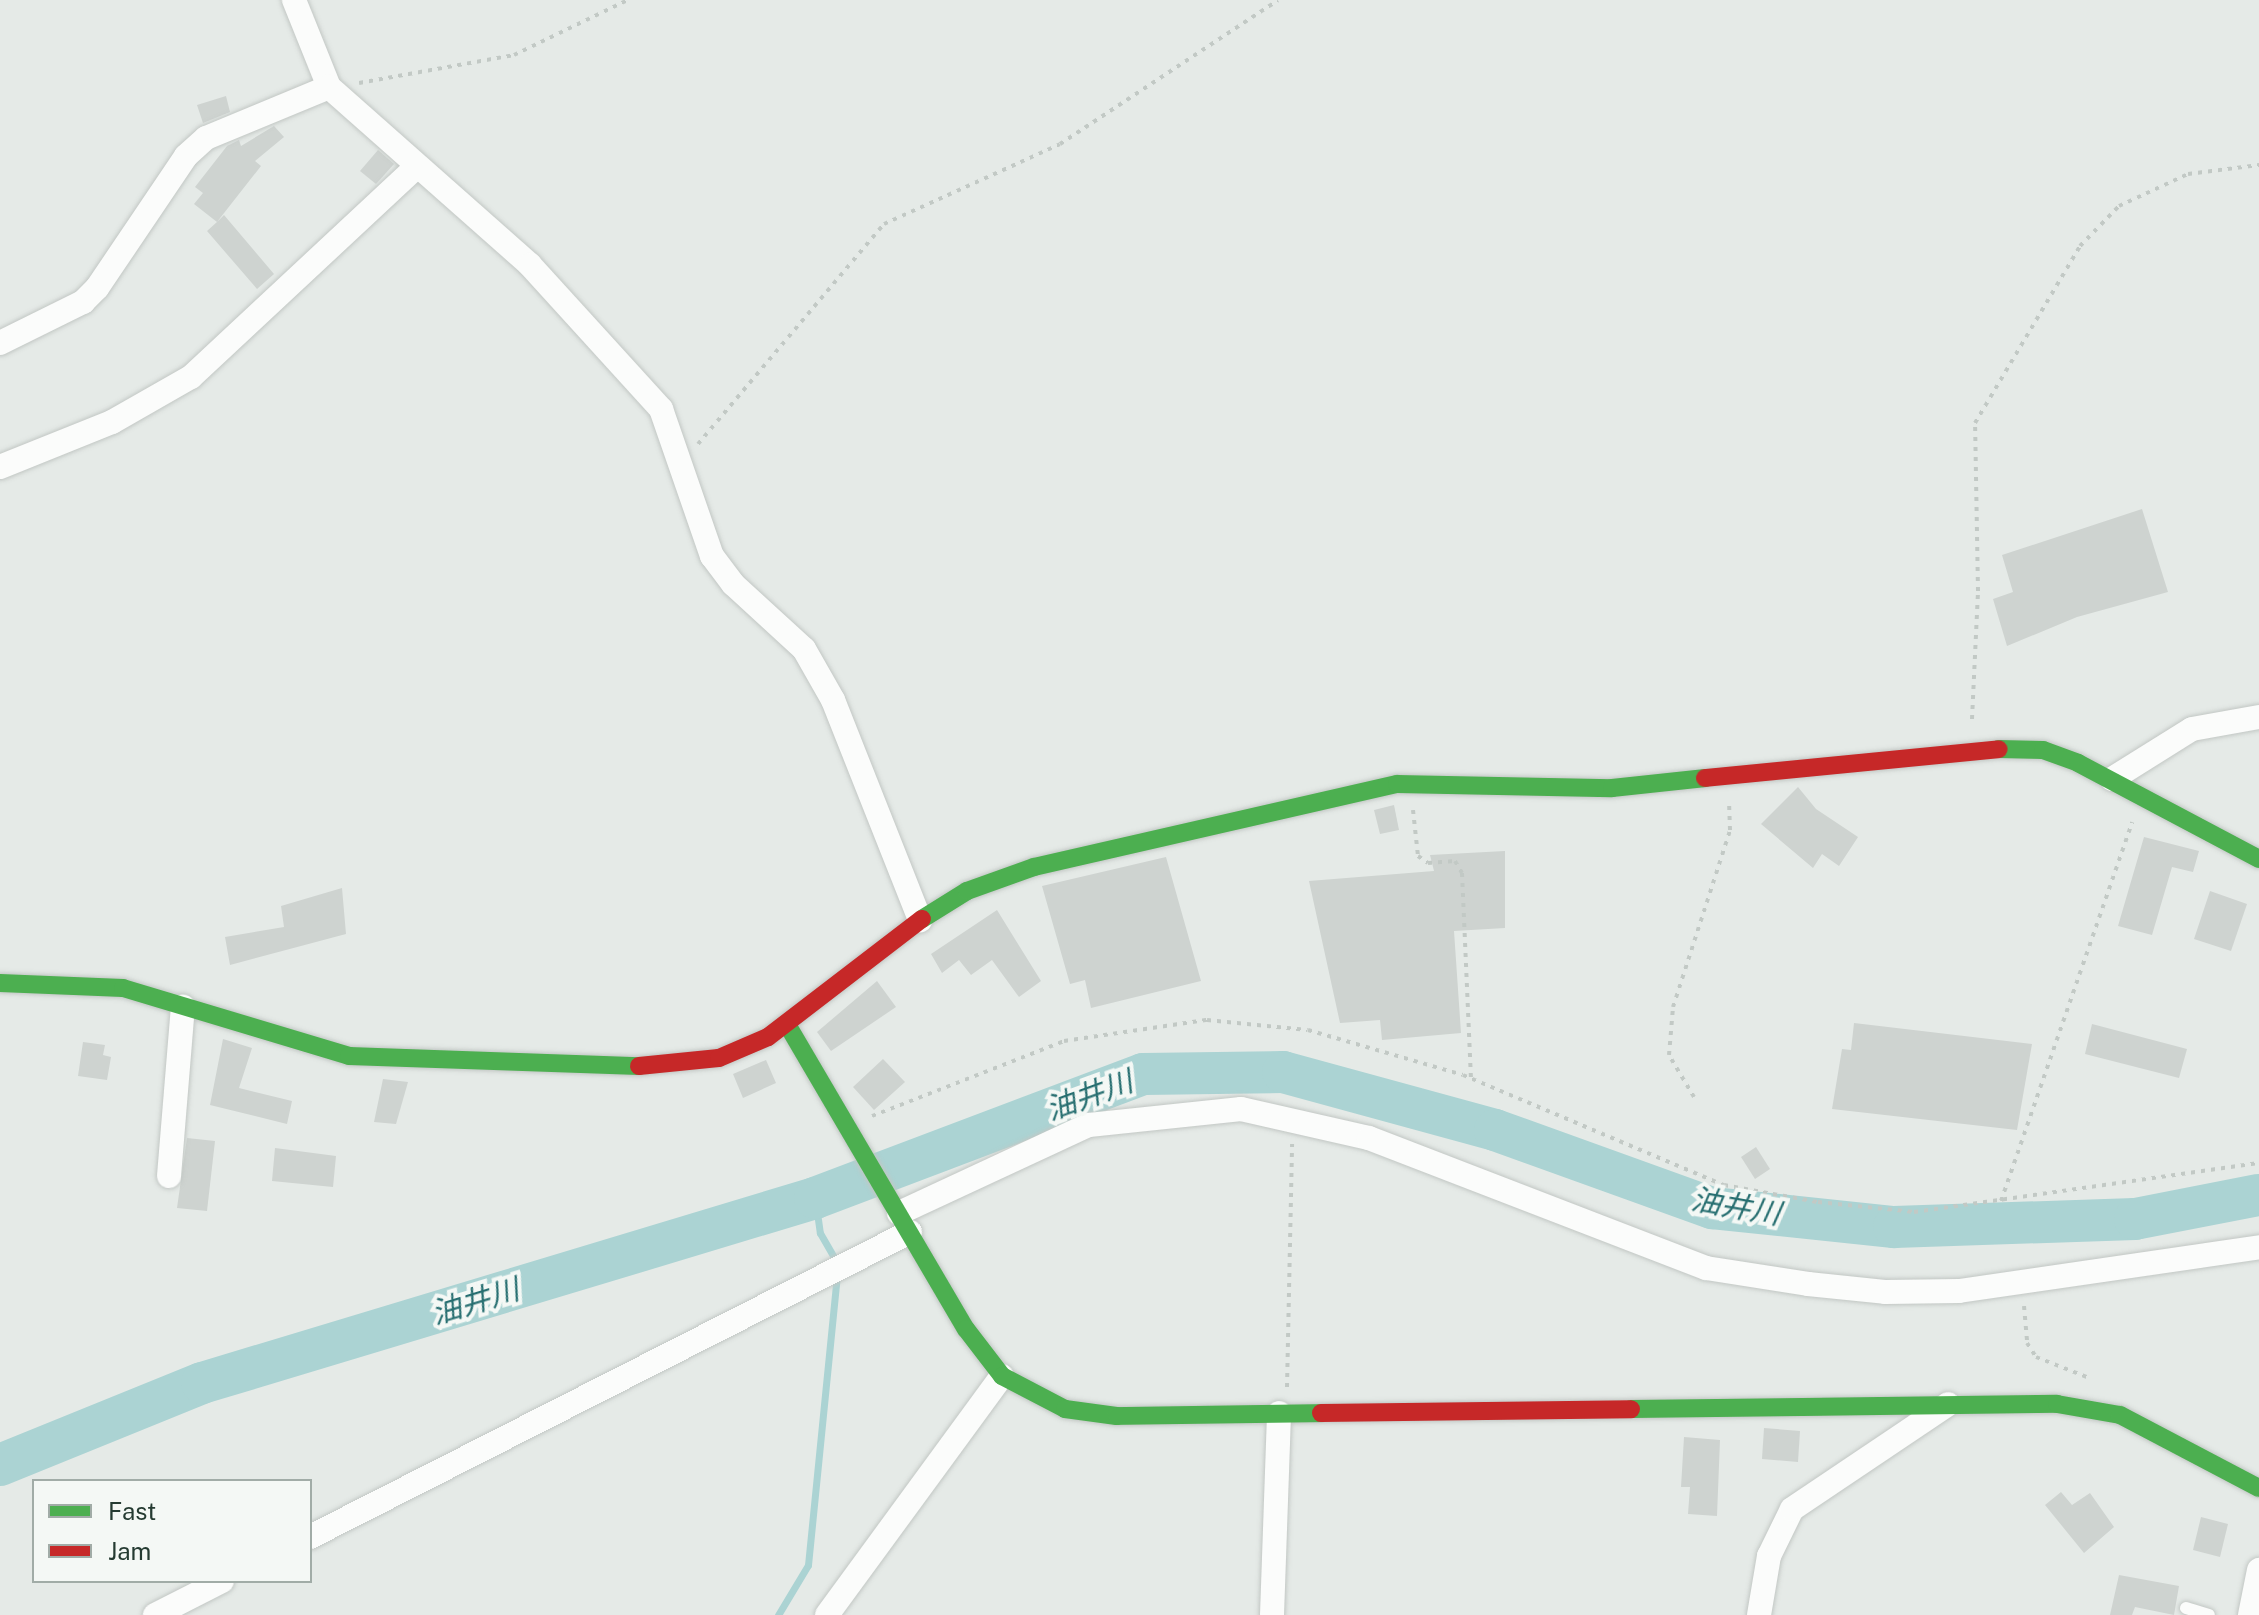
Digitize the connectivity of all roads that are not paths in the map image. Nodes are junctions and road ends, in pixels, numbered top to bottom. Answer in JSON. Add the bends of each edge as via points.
{"nodes":[{"id":1,"x":294,"y":0,"type":"edge"},
{"id":2,"x":329,"y":87,"type":"junction"},
{"id":3,"x":417,"y":166,"type":"junction"},
{"id":4,"x":0,"y":343,"type":"edge"},
{"id":5,"x":0,"y":467,"type":"edge"},
{"id":6,"x":2259,"y":717,"type":"edge"},
{"id":7,"x":2112,"y":779,"type":"junction"},
{"id":8,"x":2259,"y":859,"type":"edge"},
{"id":9,"x":920,"y":920,"type":"junction"},
{"id":10,"x":0,"y":983,"type":"edge"},
{"id":11,"x":183,"y":1007,"type":"junction"},
{"id":12,"x":788,"y":1026,"type":"junction"},
{"id":13,"x":169,"y":1176,"type":"dead end"},
{"id":14,"x":904,"y":1222,"type":"junction"},
{"id":15,"x":2259,"y":1247,"type":"edge"},
{"id":16,"x":1002,"y":1376,"type":"junction"},
{"id":17,"x":1950,"y":1402,"type":"junction"},
{"id":18,"x":1283,"y":1413,"type":"junction"},
{"id":19,"x":2259,"y":1488,"type":"edge"},
{"id":20,"x":312,"y":1536,"type":"edge"},
{"id":21,"x":2259,"y":1570,"type":"edge"},
{"id":22,"x":218,"y":1583,"type":"edge"},
{"id":23,"x":2186,"y":1608,"type":"dead end"},
{"id":24,"x":155,"y":1615,"type":"edge"},
{"id":25,"x":827,"y":1615,"type":"edge"},
{"id":26,"x":1272,"y":1615,"type":"edge"},
{"id":27,"x":1759,"y":1615,"type":"edge"},
{"id":28,"x":2209,"y":1615,"type":"edge"},
{"id":29,"x":2250,"y":1615,"type":"edge"}],
"edges":[{"from":1,"to":2,"type":"street"},
{"from":2,"to":3,"type":"street"},
{"from":2,"to":4,"type":"street","via":[[206,138],[186,156],[83,302]]},
{"from":3,"to":5,"type":"street","via":[[191,377],[100,427]]},
{"from":3,"to":9,"type":"street","via":[[530,265],[624,362],[661,409],[704,540],[722,572],[804,649],[833,700]]},
{"from":6,"to":7,"type":"street","via":[[2192,729]]},
{"from":7,"to":8,"type":"street"},
{"from":7,"to":9,"type":"street","via":[[2043,750],[1971,748],[1612,788],[1411,784],[1034,867],[967,891]]},
{"from":9,"to":12,"type":"street"},
{"from":10,"to":11,"type":"street","via":[[123,988]]},
{"from":11,"to":12,"type":"street","via":[[349,1056],[467,1062],[671,1067],[719,1058]]},
{"from":11,"to":13,"type":"street"},
{"from":12,"to":14,"type":"street"},
{"from":14,"to":15,"type":"street","via":[[1089,1125],[1241,1109],[1369,1138],[1706,1268],[1885,1292],[2022,1284]]},
{"from":14,"to":16,"type":"street","via":[[966,1329]]},
{"from":14,"to":20,"type":"street","via":[[840,1268]]},
{"from":16,"to":18,"type":"street","via":[[1065,1409],[1089,1414]]},
{"from":16,"to":25,"type":"street"},
{"from":17,"to":18,"type":"street"},
{"from":17,"to":19,"type":"street","via":[[2097,1408],[2148,1427]]},
{"from":17,"to":27,"type":"street","via":[[1792,1509],[1769,1556]]},
{"from":18,"to":26,"type":"street"},
{"from":21,"to":29,"type":"street"},
{"from":22,"to":24,"type":"street"},
{"from":23,"to":28,"type":"lane"}]}
